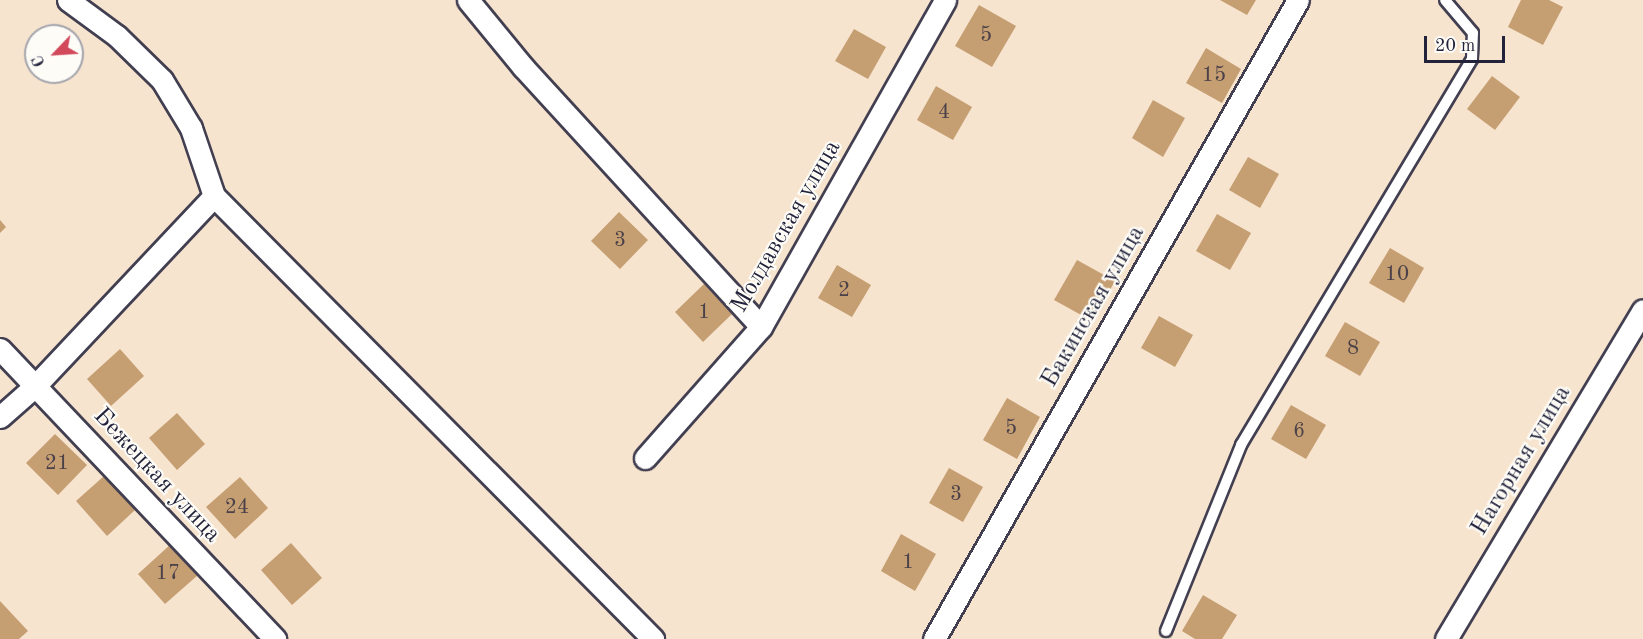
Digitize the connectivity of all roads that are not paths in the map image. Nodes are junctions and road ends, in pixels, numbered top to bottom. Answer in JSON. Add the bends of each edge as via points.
{"nodes":[{"id":1,"x":68,"y":0,"type":"edge"},
{"id":2,"x":468,"y":0,"type":"edge"},
{"id":3,"x":945,"y":0,"type":"edge"},
{"id":4,"x":1298,"y":0,"type":"edge"},
{"id":5,"x":1444,"y":0,"type":"edge"},
{"id":6,"x":214,"y":196,"type":"junction"},
{"id":7,"x":1643,"y":310,"type":"edge"},
{"id":8,"x":761,"y":327,"type":"junction"},
{"id":9,"x":0,"y":349,"type":"edge"},
{"id":10,"x":35,"y":386,"type":"junction"},
{"id":11,"x":0,"y":417,"type":"edge"},
{"id":12,"x":645,"y":458,"type":"dead end"},
{"id":13,"x":1166,"y":631,"type":"dead end"},
{"id":14,"x":275,"y":639,"type":"edge"},
{"id":15,"x":653,"y":639,"type":"edge"},
{"id":16,"x":934,"y":639,"type":"edge"},
{"id":17,"x":1446,"y":639,"type":"edge"}],
"edges":[{"from":1,"to":6,"type":"street","via":[[117,36],[162,80],[191,128]]},
{"from":2,"to":8,"type":"street","via":[[523,67]]},
{"from":3,"to":8,"type":"street","name":"Молдавская улица"},
{"from":4,"to":16,"type":"street","name":"Бакинская улица"},
{"from":5,"to":13,"type":"lane","via":[[1473,33],[1472,59],[1240,445]]},
{"from":6,"to":10,"type":"street"},
{"from":6,"to":15,"type":"street"},
{"from":7,"to":17,"type":"street","name":"Нагорная улица"},
{"from":8,"to":12,"type":"street","name":"Молдавская улица"},
{"from":9,"to":10,"type":"street","name":"Бежецкая улица"},
{"from":10,"to":11,"type":"street"},
{"from":10,"to":14,"type":"street","name":"Бежецкая улица"}]}
